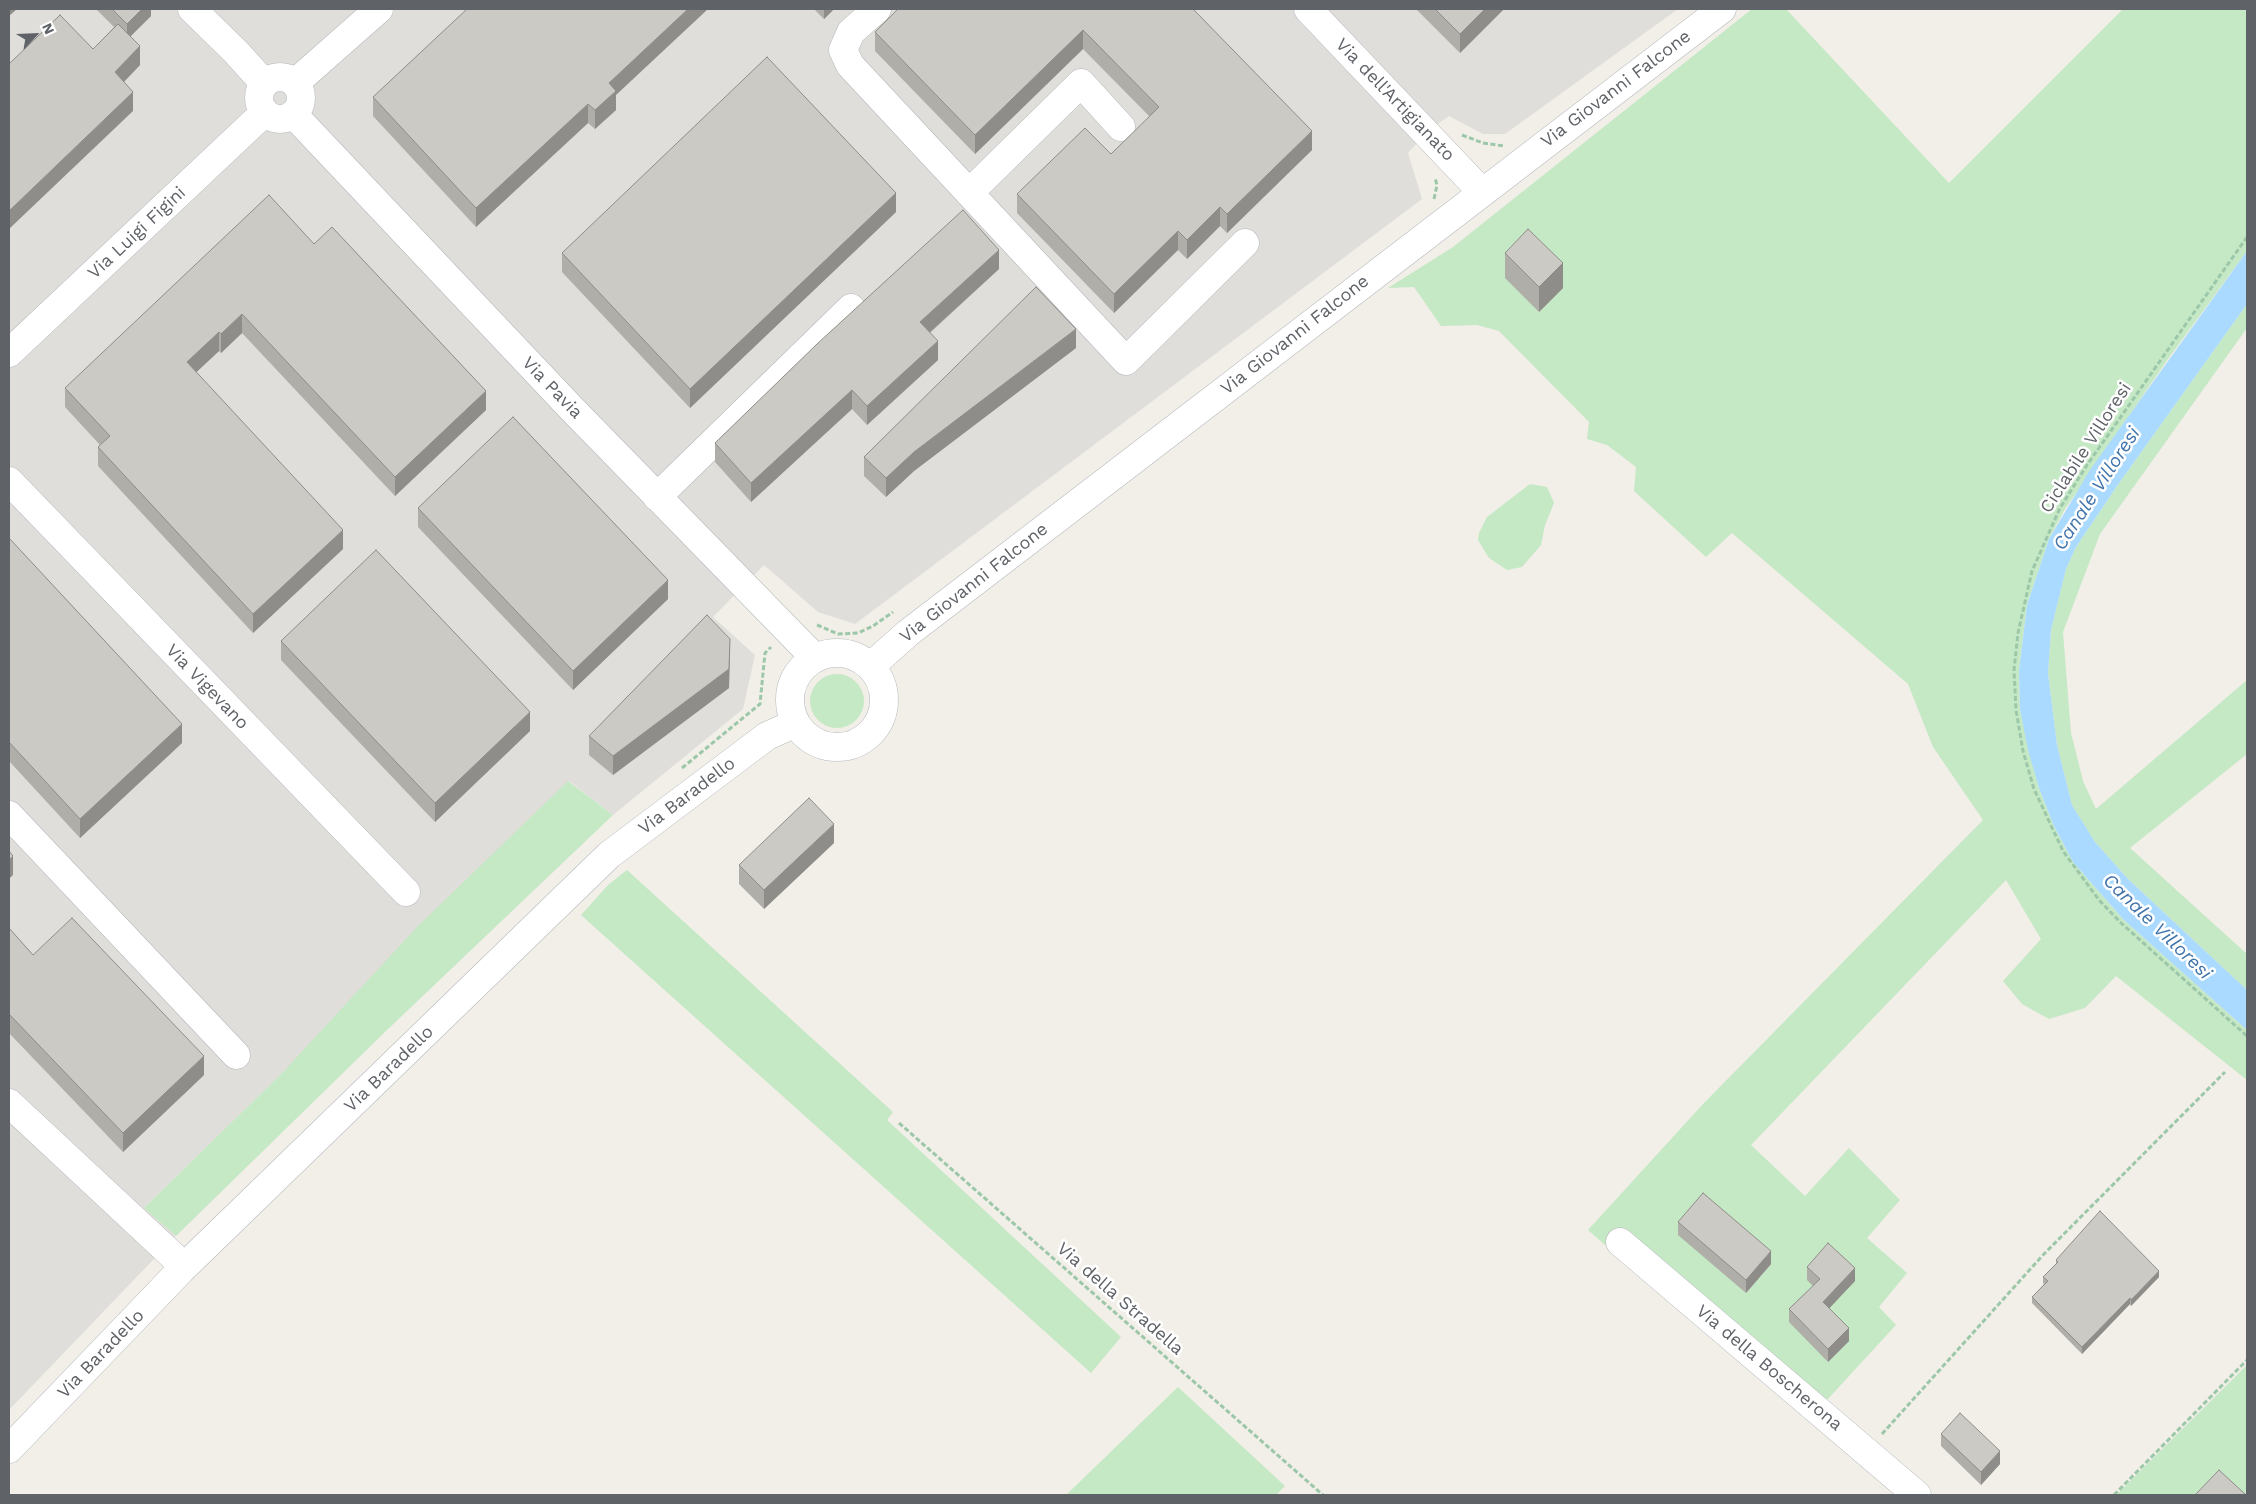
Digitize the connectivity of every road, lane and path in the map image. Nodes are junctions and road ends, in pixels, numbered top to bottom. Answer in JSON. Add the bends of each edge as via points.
{"nodes":[{"id":1,"x":192,"y":9,"type":"edge"},
{"id":2,"x":379,"y":9,"type":"edge"},
{"id":3,"x":877,"y":9,"type":"edge"},
{"id":4,"x":1308,"y":9,"type":"edge"},
{"id":5,"x":1722,"y":9,"type":"edge"},
{"id":6,"x":264,"y":83,"type":"junction"},
{"id":7,"x":295,"y":83,"type":"junction"},
{"id":8,"x":265,"y":112,"type":"junction"},
{"id":9,"x":293,"y":114,"type":"junction"},
{"id":10,"x":1121,"y":127,"type":"dead end"},
{"id":11,"x":1436,"y":143,"type":"junction"},
{"id":12,"x":1506,"y":147,"type":"dead end"},
{"id":13,"x":1434,"y":175,"type":"dead end"},
{"id":14,"x":1482,"y":192,"type":"junction"},
{"id":15,"x":969,"y":193,"type":"junction"},
{"id":16,"x":1426,"y":205,"type":"dead end"},
{"id":17,"x":2247,"y":237,"type":"edge"},
{"id":18,"x":1245,"y":244,"type":"dead end"},
{"id":19,"x":851,"y":308,"type":"dead end"},
{"id":20,"x":9,"y":353,"type":"edge"},
{"id":21,"x":9,"y":481,"type":"edge"},
{"id":22,"x":657,"y":497,"type":"junction"},
{"id":23,"x":897,"y":608,"type":"dead end"},
{"id":24,"x":788,"y":632,"type":"junction"},
{"id":25,"x":765,"y":653,"type":"dead end"},
{"id":26,"x":815,"y":658,"type":"junction"},
{"id":27,"x":871,"y":666,"type":"junction"},
{"id":28,"x":760,"y":704,"type":"dead end"},
{"id":29,"x":796,"y":723,"type":"junction"},
{"id":30,"x":9,"y":814,"type":"edge"},
{"id":31,"x":406,"y":892,"type":"dead end"},
{"id":32,"x":2247,"y":1036,"type":"edge"},
{"id":33,"x":236,"y":1055,"type":"dead end"},
{"id":34,"x":2225,"y":1072,"type":"dead end"},
{"id":35,"x":9,"y":1103,"type":"edge"},
{"id":36,"x":899,"y":1123,"type":"dead end"},
{"id":37,"x":1620,"y":1242,"type":"dead end"},
{"id":38,"x":182,"y":1269,"type":"junction"},
{"id":39,"x":2247,"y":1360,"type":"edge"},
{"id":40,"x":9,"y":1449,"type":"edge"},
{"id":41,"x":1867,"y":1452,"type":"junction"},
{"id":42,"x":1322,"y":1495,"type":"edge"},
{"id":43,"x":1917,"y":1495,"type":"edge"},
{"id":44,"x":2114,"y":1495,"type":"edge"}],
"edges":[{"from":1,"to":6,"type":"street"},
{"from":2,"to":7,"type":"street"},
{"from":3,"to":15,"type":"street","via":[[851,32],[843,50],[850,65]]},
{"from":4,"to":11,"type":"street","name":"Via dell'Artigianato"},
{"from":5,"to":14,"type":"street","name":"Via Giovanni Falcone"},
{"from":6,"to":7,"type":"street","via":[[274,77],[285,77]]},
{"from":6,"to":8,"type":"street","via":[[259,93]]},
{"from":7,"to":9,"type":"street","via":[[300,93],[300,105]]},
{"from":8,"to":9,"type":"street","via":[[273,118]]},
{"from":8,"to":20,"type":"street","name":"Via Luigi Figini"},
{"from":9,"to":22,"type":"street","name":"Via Pavia"},
{"from":10,"to":15,"type":"street","via":[[1081,83]]},
{"from":11,"to":12,"type":"path","via":[[1451,130],[1483,143]]},
{"from":11,"to":14,"type":"street","name":"Via dell'Artigianato"},
{"from":13,"to":16,"type":"path","via":[[1437,185],[1434,199]]},
{"from":14,"to":27,"type":"street","name":"Via Giovanni Falcone","via":[[923,620]]},
{"from":15,"to":18,"type":"street","via":[[1126,361]]},
{"from":17,"to":32,"type":"path","name":"Ciclabile Villoresi","via":[[2060,508],[2032,571],[2018,633],[2014,670],[2023,751],[2034,789],[2062,851],[2093,894],[2121,923]]},
{"from":19,"to":22,"type":"street"},
{"from":21,"to":31,"type":"street","name":"Via Vigevano"},
{"from":22,"to":24,"type":"street","name":"Via Pavia"},
{"from":23,"to":24,"type":"path","via":[[858,633],[838,634],[807,620]]},
{"from":24,"to":26,"type":"street","name":"Via Pavia"},
{"from":25,"to":28,"type":"path"},
{"from":26,"to":27,"type":"street","via":[[829,653],[844,653]]},
{"from":26,"to":29,"type":"street","via":[[803,667],[790,694]]},
{"from":27,"to":29,"type":"street","via":[[880,679],[884,711],[866,738],[852,745],[820,744]]},
{"from":29,"to":38,"type":"street","name":"Via Baradello","via":[[767,736],[609,855]]},
{"from":30,"to":33,"type":"street"},
{"from":34,"to":41,"type":"path","via":[[2044,1255]]},
{"from":35,"to":38,"type":"street","via":[[173,1256]]},
{"from":36,"to":42,"type":"path","name":"Via della Stradella"},
{"from":37,"to":41,"type":"street","name":"Via della Boscherona"},
{"from":38,"to":40,"type":"street","name":"Via Baradello"},
{"from":39,"to":44,"type":"path"},
{"from":41,"to":43,"type":"street","name":"Via della Boscherona"}]}
